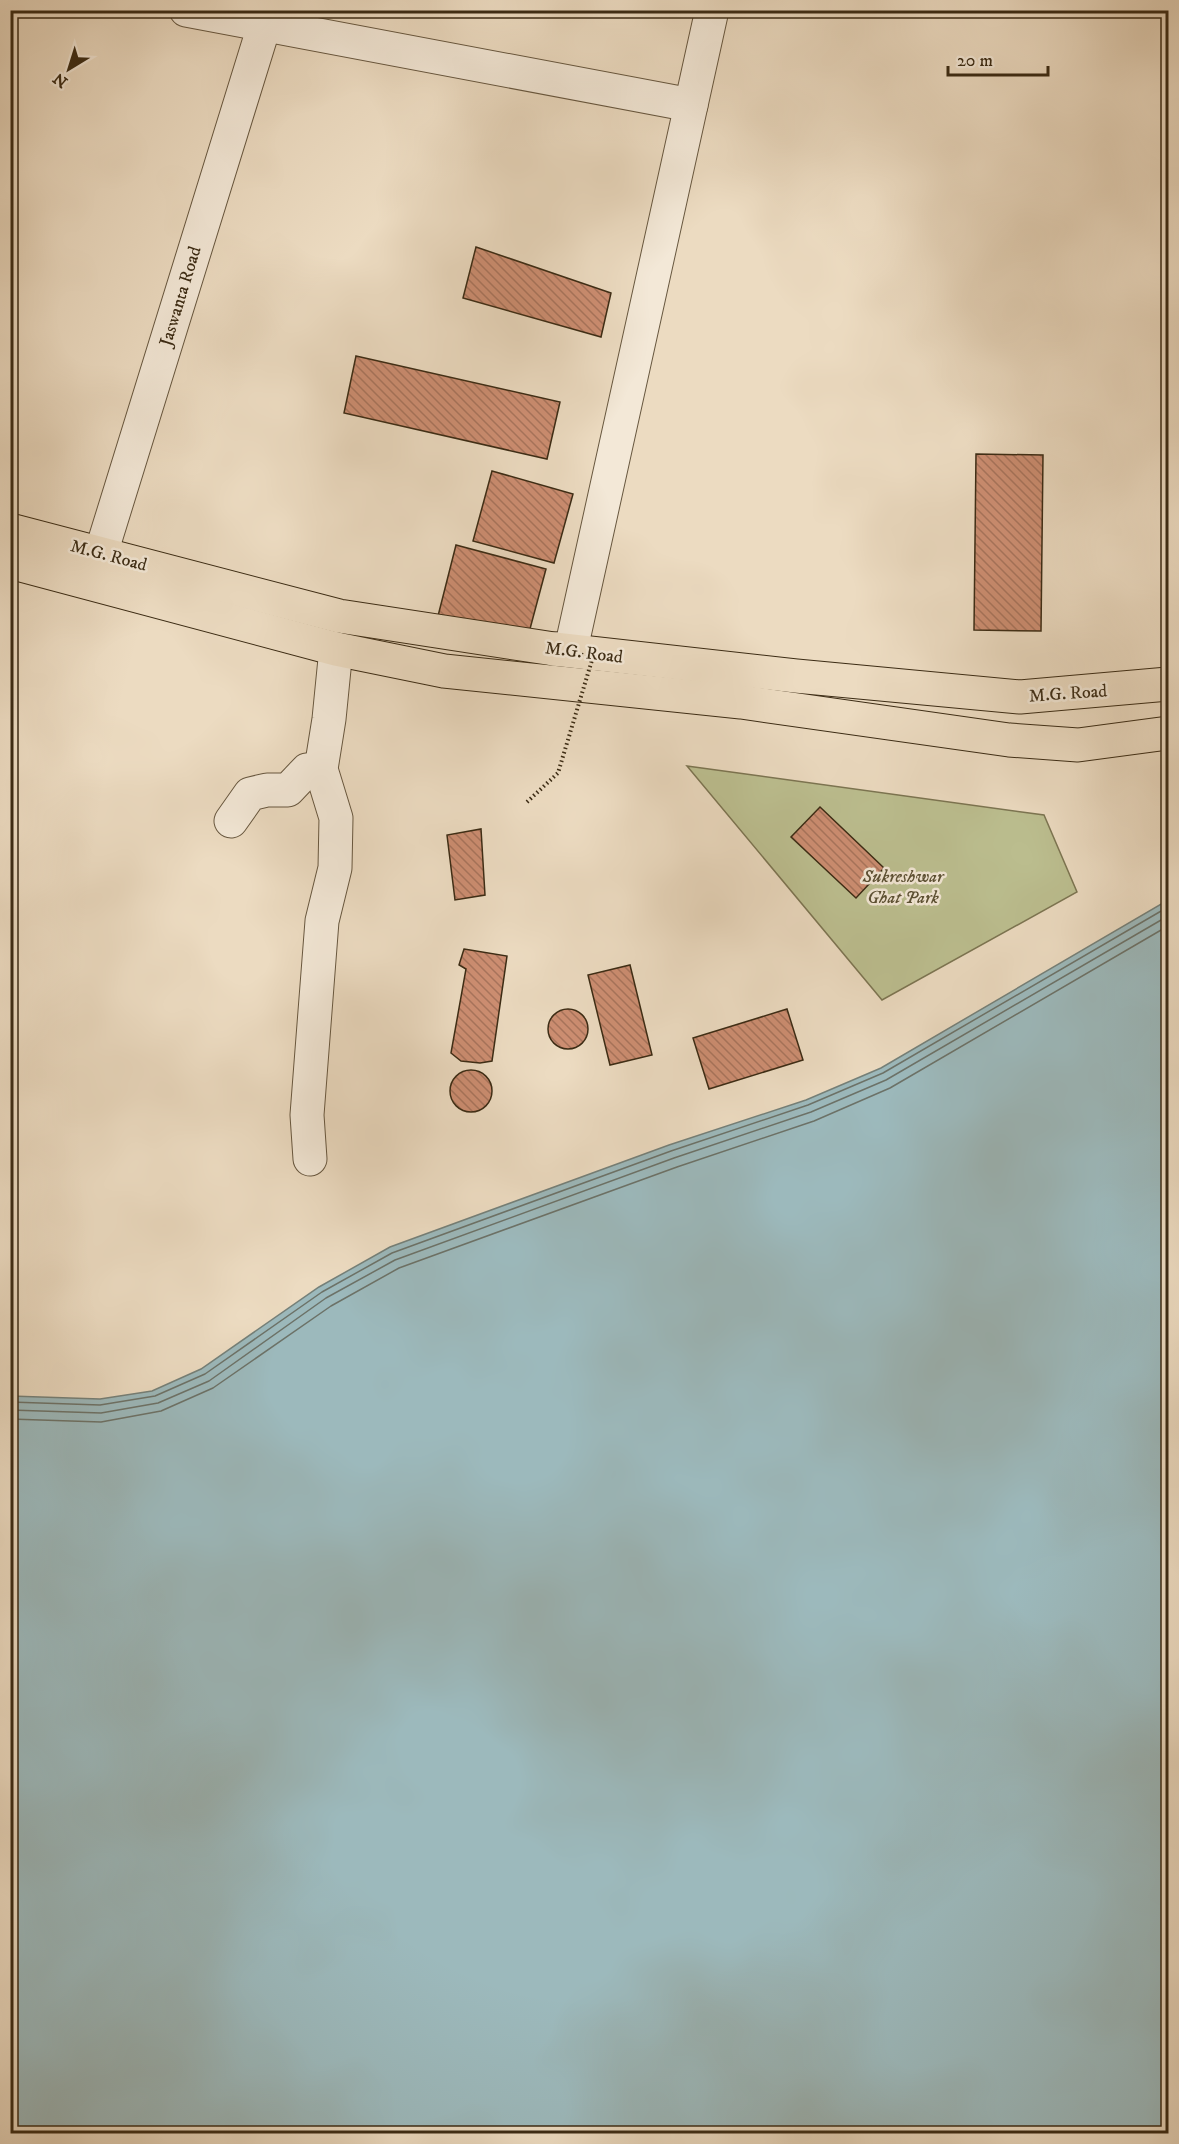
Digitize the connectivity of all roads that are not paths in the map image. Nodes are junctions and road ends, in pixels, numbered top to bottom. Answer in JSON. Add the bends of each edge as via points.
{"nodes":[{"id":1,"x":186,"y":10,"type":"edge"},
{"id":2,"x":712,"y":10,"type":"edge"},
{"id":3,"x":267,"y":18,"type":"edge"},
{"id":4,"x":691,"y":105,"type":"junction"},
{"id":5,"x":10,"y":530,"type":"edge"},
{"id":6,"x":10,"y":562,"type":"edge"},
{"id":7,"x":97,"y":568,"type":"junction"},
{"id":8,"x":336,"y":649,"type":"junction"},
{"id":9,"x":563,"y":649,"type":"junction"},
{"id":10,"x":1168,"y":684,"type":"edge"},
{"id":11,"x":1168,"y":733,"type":"edge"},
{"id":12,"x":321,"y":769,"type":"junction"},
{"id":13,"x":231,"y":821,"type":"dead end"},
{"id":14,"x":310,"y":1159,"type":"dead end"}],
"edges":[{"from":1,"to":3,"type":"street"},
{"from":2,"to":4,"type":"street"},
{"from":3,"to":4,"type":"street"},
{"from":3,"to":7,"type":"street","name":"Jaswanta Road"},
{"from":4,"to":9,"type":"street"},
{"from":5,"to":7,"type":"main road","name":"M.G. Road"},
{"from":6,"to":7,"type":"main road"},
{"from":7,"to":8,"type":"main road"},
{"from":7,"to":9,"type":"main road","name":"M.G. Road","via":[[339,616]]},
{"from":8,"to":11,"type":"main road","via":[[444,671],[741,702],[1009,740],[1078,745]]},
{"from":8,"to":12,"type":"street"},
{"from":9,"to":10,"type":"main road","name":"M.G. Road","via":[[1020,697]]},
{"from":12,"to":13,"type":"street","via":[[307,770],[288,790],[250,794]]},
{"from":12,"to":14,"type":"street","via":[[336,818],[336,868],[322,921],[306,1114]]}]}
